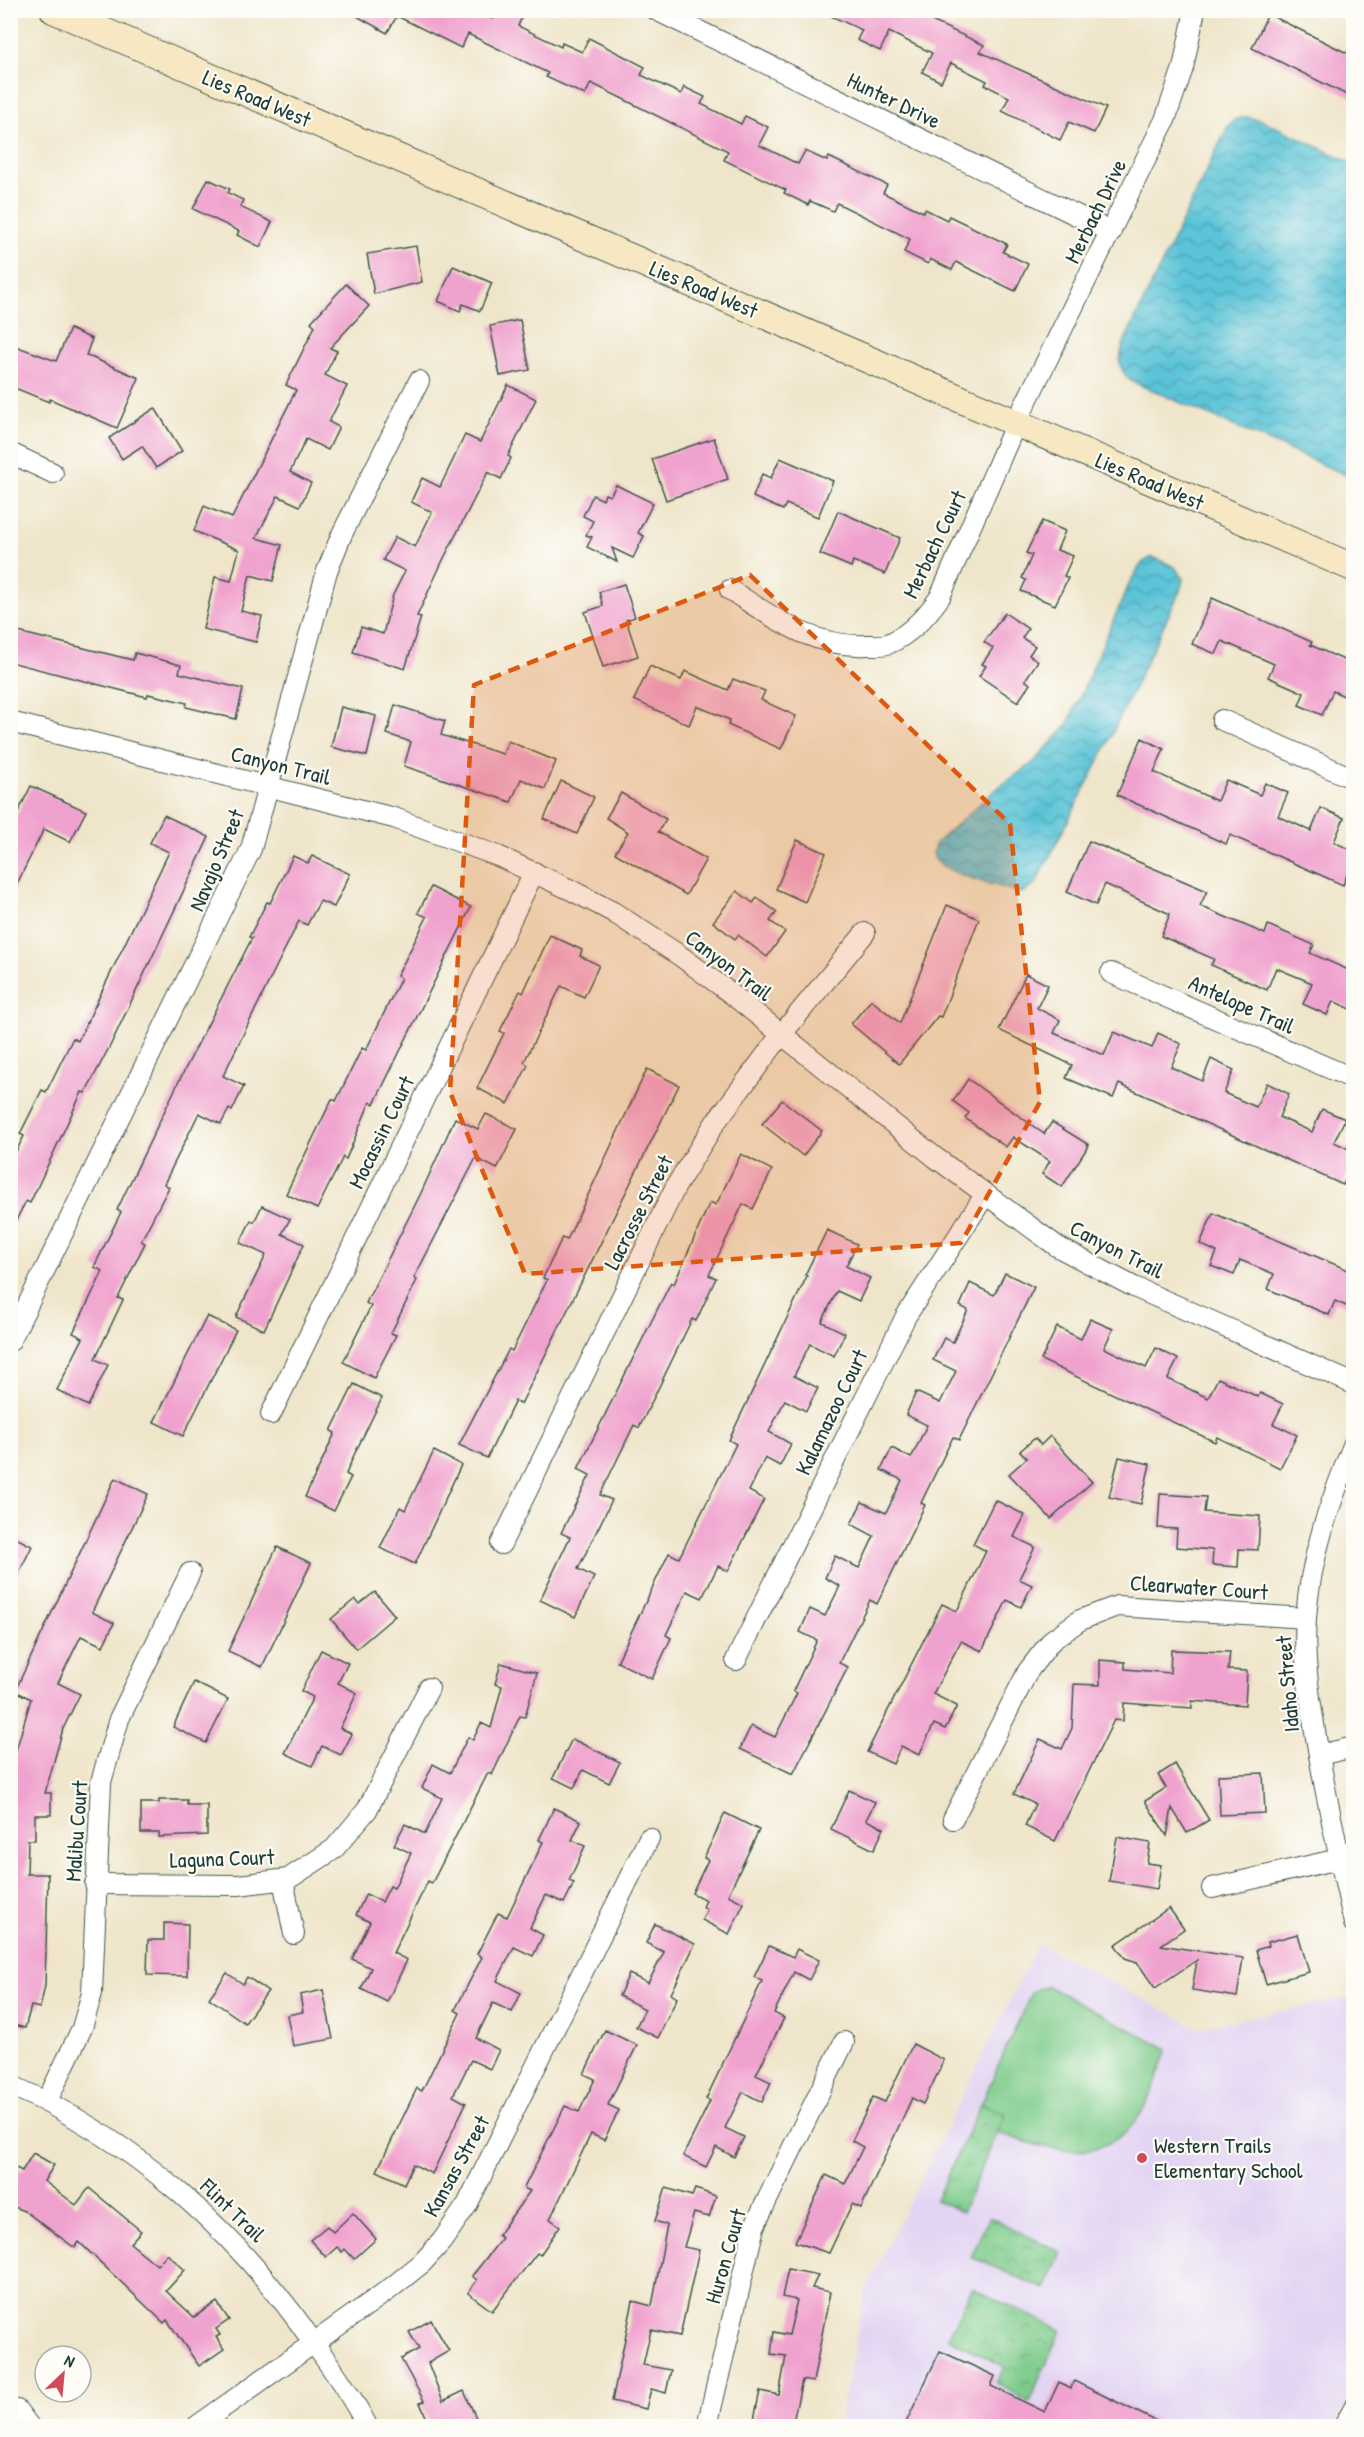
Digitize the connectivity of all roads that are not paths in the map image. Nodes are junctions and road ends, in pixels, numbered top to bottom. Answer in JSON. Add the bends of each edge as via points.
{"nodes":[{"id":1,"x":54,"y":10,"type":"edge"},
{"id":2,"x":656,"y":10,"type":"edge"},
{"id":3,"x":1195,"y":10,"type":"edge"},
{"id":4,"x":1111,"y":232,"type":"junction"},
{"id":5,"x":419,"y":381,"type":"dead end"},
{"id":6,"x":1016,"y":423,"type":"junction"},
{"id":7,"x":10,"y":453,"type":"edge"},
{"id":8,"x":53,"y":473,"type":"dead end"},
{"id":9,"x":1353,"y":568,"type":"edge"},
{"id":10,"x":730,"y":590,"type":"dead end"},
{"id":11,"x":1222,"y":720,"type":"dead end"},
{"id":12,"x":10,"y":722,"type":"edge"},
{"id":13,"x":1353,"y":779,"type":"edge"},
{"id":14,"x":270,"y":788,"type":"junction"},
{"id":15,"x":534,"y":872,"type":"junction"},
{"id":16,"x":865,"y":933,"type":"dead end"},
{"id":17,"x":1111,"y":973,"type":"dead end"},
{"id":18,"x":781,"y":1035,"type":"junction"},
{"id":19,"x":1353,"y":1079,"type":"edge"},
{"id":20,"x":984,"y":1195,"type":"junction"},
{"id":21,"x":10,"y":1341,"type":"edge"},
{"id":22,"x":1353,"y":1384,"type":"edge"},
{"id":23,"x":271,"y":1414,"type":"dead end"},
{"id":24,"x":1353,"y":1443,"type":"edge"},
{"id":25,"x":501,"y":1544,"type":"dead end"},
{"id":26,"x":190,"y":1574,"type":"dead end"},
{"id":27,"x":1306,"y":1618,"type":"junction"},
{"id":28,"x":736,"y":1660,"type":"dead end"},
{"id":29,"x":429,"y":1688,"type":"dead end"},
{"id":30,"x":1353,"y":1747,"type":"edge"},
{"id":31,"x":1319,"y":1755,"type":"junction"},
{"id":32,"x":953,"y":1819,"type":"dead end"},
{"id":33,"x":649,"y":1838,"type":"dead end"},
{"id":34,"x":1340,"y":1859,"type":"junction"},
{"id":35,"x":283,"y":1880,"type":"junction"},
{"id":36,"x":95,"y":1884,"type":"junction"},
{"id":37,"x":1212,"y":1888,"type":"dead end"},
{"id":38,"x":1353,"y":1923,"type":"edge"},
{"id":39,"x":294,"y":1934,"type":"dead end"},
{"id":40,"x":844,"y":2042,"type":"dead end"},
{"id":41,"x":10,"y":2085,"type":"edge"},
{"id":42,"x":47,"y":2101,"type":"junction"},
{"id":43,"x":315,"y":2344,"type":"junction"},
{"id":44,"x":1353,"y":2408,"type":"edge"},
{"id":45,"x":17,"y":2410,"type":"dead end"},
{"id":46,"x":29,"y":2427,"type":"edge"},
{"id":47,"x":198,"y":2427,"type":"edge"},
{"id":48,"x":367,"y":2427,"type":"edge"},
{"id":49,"x":707,"y":2427,"type":"edge"},
{"id":50,"x":1344,"y":2427,"type":"edge"}],
"edges":[{"from":1,"to":6,"type":"street","name":"Lies Road West"},
{"from":2,"to":4,"type":"street","name":"Hunter Drive"},
{"from":3,"to":4,"type":"street","name":"Merbach Drive","via":[[1175,96]]},
{"from":4,"to":6,"type":"street","name":"Merbach Drive"},
{"from":5,"to":14,"type":"street","name":"Navajo Street","via":[[327,571]]},
{"from":6,"to":9,"type":"street","name":"Lies Road West"},
{"from":6,"to":10,"type":"street","name":"Merbach Court","via":[[940,597],[927,615],[889,644],[830,644],[791,628]]},
{"from":7,"to":8,"type":"street"},
{"from":11,"to":13,"type":"street"},
{"from":12,"to":14,"type":"street","name":"Canyon Trail"},
{"from":14,"to":15,"type":"street","name":"Canyon Trail","via":[[394,818]]},
{"from":14,"to":21,"type":"street","name":"Navajo Street","via":[[251,849]]},
{"from":15,"to":18,"type":"street","name":"Canyon Trail","via":[[646,933]]},
{"from":15,"to":23,"type":"street","name":"Mocassin Court"},
{"from":16,"to":18,"type":"street","name":"Lacrosse Street"},
{"from":17,"to":19,"type":"street","name":"Antelope Trail"},
{"from":18,"to":20,"type":"street","name":"Canyon Trail"},
{"from":18,"to":25,"type":"street","name":"Lacrosse Street","via":[[715,1123],[676,1186]]},
{"from":20,"to":22,"type":"street","name":"Canyon Trail","via":[[1058,1247],[1134,1287]]},
{"from":20,"to":28,"type":"street","name":"Kalamazoo Court","via":[[906,1317]]},
{"from":24,"to":27,"type":"street","name":"Idaho Street","via":[[1328,1507]]},
{"from":26,"to":36,"type":"street","name":"Malibu Court","via":[[119,1719],[101,1782]]},
{"from":27,"to":31,"type":"street","name":"Idaho Street","via":[[1306,1672]]},
{"from":27,"to":32,"type":"street","name":"Clearwater Court","via":[[1117,1606],[1074,1624],[1040,1653],[1028,1671]]},
{"from":29,"to":35,"type":"street","name":"Laguna Court","via":[[367,1810],[334,1849]]},
{"from":30,"to":31,"type":"street"},
{"from":31,"to":34,"type":"street","name":"Idaho Street"},
{"from":33,"to":43,"type":"street","name":"Kansas Street","via":[[467,2205],[422,2263]]},
{"from":34,"to":37,"type":"street"},
{"from":34,"to":38,"type":"street","name":"Idaho Street"},
{"from":35,"to":36,"type":"street","name":"Laguna Court","via":[[238,1885]]},
{"from":35,"to":39,"type":"street"},
{"from":36,"to":42,"type":"street","name":"Malibu Court","via":[[92,1993],[82,2028]]},
{"from":40,"to":49,"type":"street","name":"Huron Court","via":[[754,2228]]},
{"from":41,"to":42,"type":"street","name":"Flint Trail"},
{"from":42,"to":43,"type":"street","name":"Flint Trail","via":[[144,2164],[195,2205],[246,2255]]},
{"from":43,"to":47,"type":"street","name":"Kansas Street"},
{"from":43,"to":48,"type":"street","name":"Flint Trail"},
{"from":44,"to":50,"type":"street"},
{"from":45,"to":46,"type":"street"}]}
